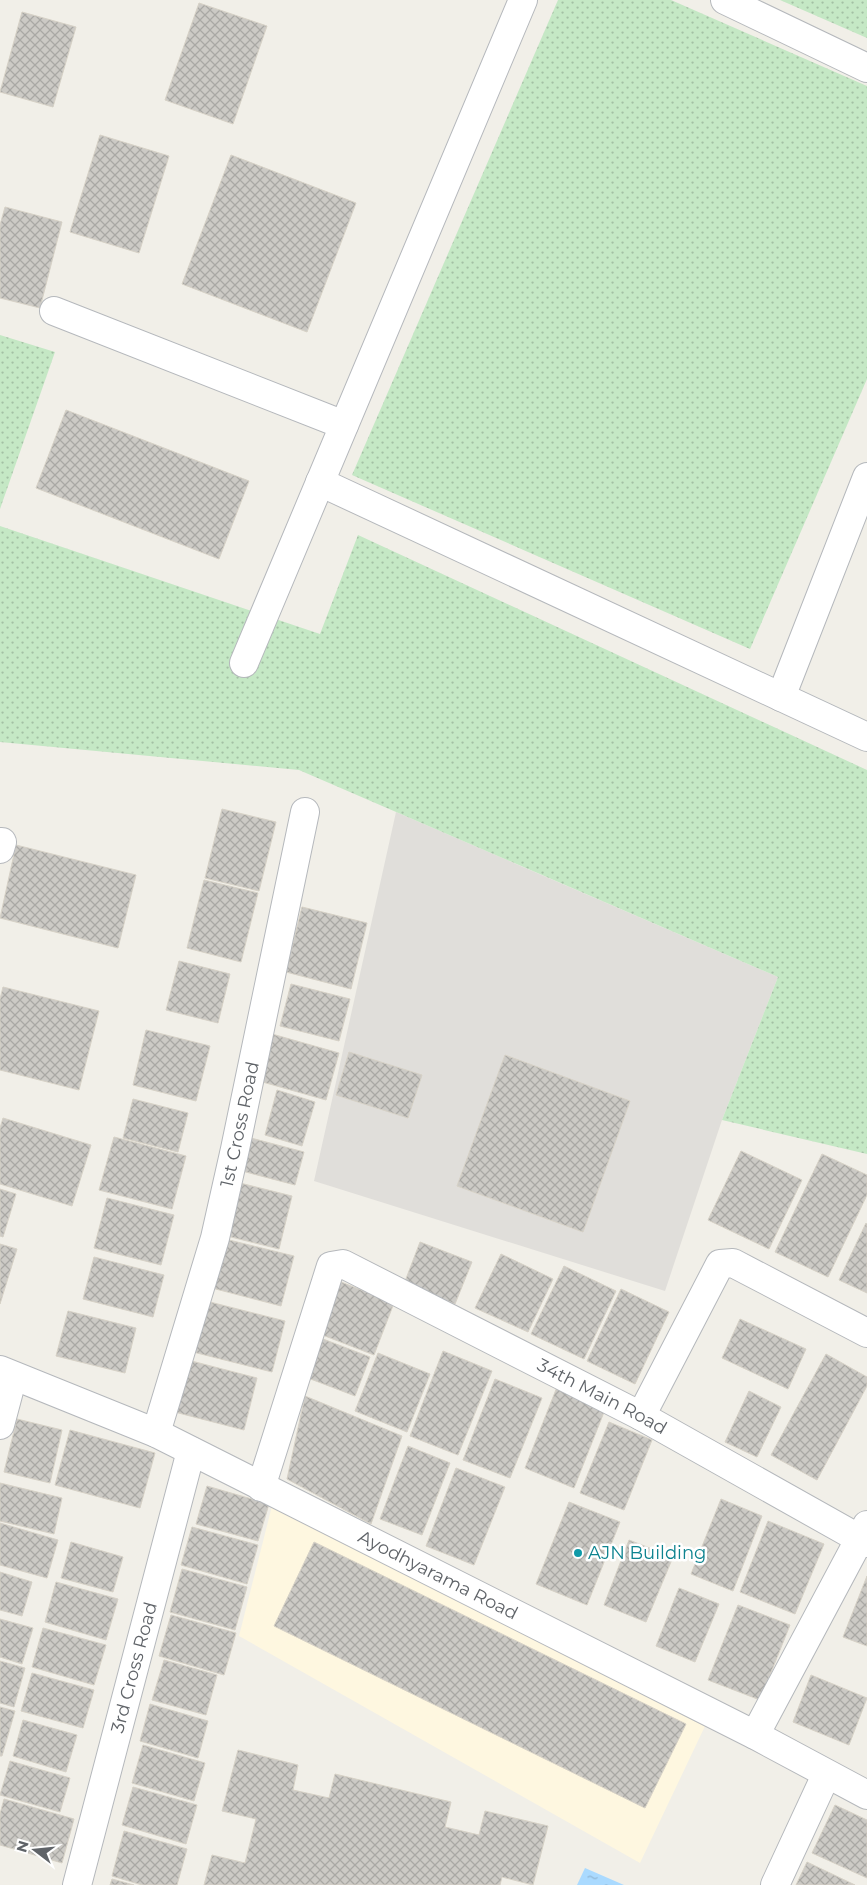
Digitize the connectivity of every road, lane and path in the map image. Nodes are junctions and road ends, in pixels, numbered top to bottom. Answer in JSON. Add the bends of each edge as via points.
{"nodes":[{"id":1,"x":523,"y":0,"type":"edge"},
{"id":2,"x":725,"y":0,"type":"edge"},
{"id":3,"x":867,"y":68,"type":"edge"},
{"id":4,"x":54,"y":311,"type":"dead end"},
{"id":5,"x":344,"y":426,"type":"junction"},
{"id":6,"x":867,"y":476,"type":"edge"},
{"id":7,"x":320,"y":482,"type":"junction"},
{"id":8,"x":244,"y":662,"type":"dead end"},
{"id":9,"x":781,"y":697,"type":"junction"},
{"id":10,"x":867,"y":737,"type":"edge"},
{"id":11,"x":304,"y":812,"type":"dead end"},
{"id":12,"x":867,"y":1333,"type":"edge"},
{"id":13,"x":7,"y":1373,"type":"edge"},
{"id":14,"x":641,"y":1416,"type":"junction"},
{"id":15,"x":0,"y":1425,"type":"edge"},
{"id":16,"x":156,"y":1433,"type":"junction"},
{"id":17,"x":191,"y":1451,"type":"junction"},
{"id":18,"x":261,"y":1487,"type":"junction"},
{"id":19,"x":865,"y":1536,"type":"edge"},
{"id":20,"x":755,"y":1735,"type":"junction"},
{"id":21,"x":826,"y":1774,"type":"junction"},
{"id":22,"x":867,"y":1795,"type":"edge"},
{"id":23,"x":77,"y":1885,"type":"edge"},
{"id":24,"x":775,"y":1885,"type":"edge"}],
"edges":[{"from":1,"to":5,"type":"street"},
{"from":2,"to":3,"type":"street"},
{"from":4,"to":5,"type":"street"},
{"from":5,"to":7,"type":"street"},
{"from":6,"to":9,"type":"street"},
{"from":7,"to":8,"type":"street"},
{"from":7,"to":9,"type":"street"},
{"from":9,"to":10,"type":"street"},
{"from":11,"to":16,"type":"street","name":"1st Cross Road","via":[[219,1220]]},
{"from":12,"to":14,"type":"street","via":[[733,1263],[720,1264]]},
{"from":13,"to":15,"type":"street"},
{"from":13,"to":16,"type":"street","name":"Ayodhyarama Road"},
{"from":14,"to":18,"type":"street","name":"34th Main Road","via":[[343,1264],[331,1266]]},
{"from":14,"to":19,"type":"street","name":"34th Main Road"},
{"from":16,"to":17,"type":"street","name":"Ayodhyarama Road"},
{"from":17,"to":18,"type":"street","name":"Ayodhyarama Road"},
{"from":17,"to":23,"type":"street","name":"3rd Cross Road"},
{"from":18,"to":20,"type":"street","name":"Ayodhyarama Road"},
{"from":19,"to":20,"type":"street"},
{"from":20,"to":21,"type":"street","name":"Ayodhyarama Road"},
{"from":21,"to":22,"type":"street","name":"Ayodhyarama Road"},
{"from":21,"to":24,"type":"street"}]}
